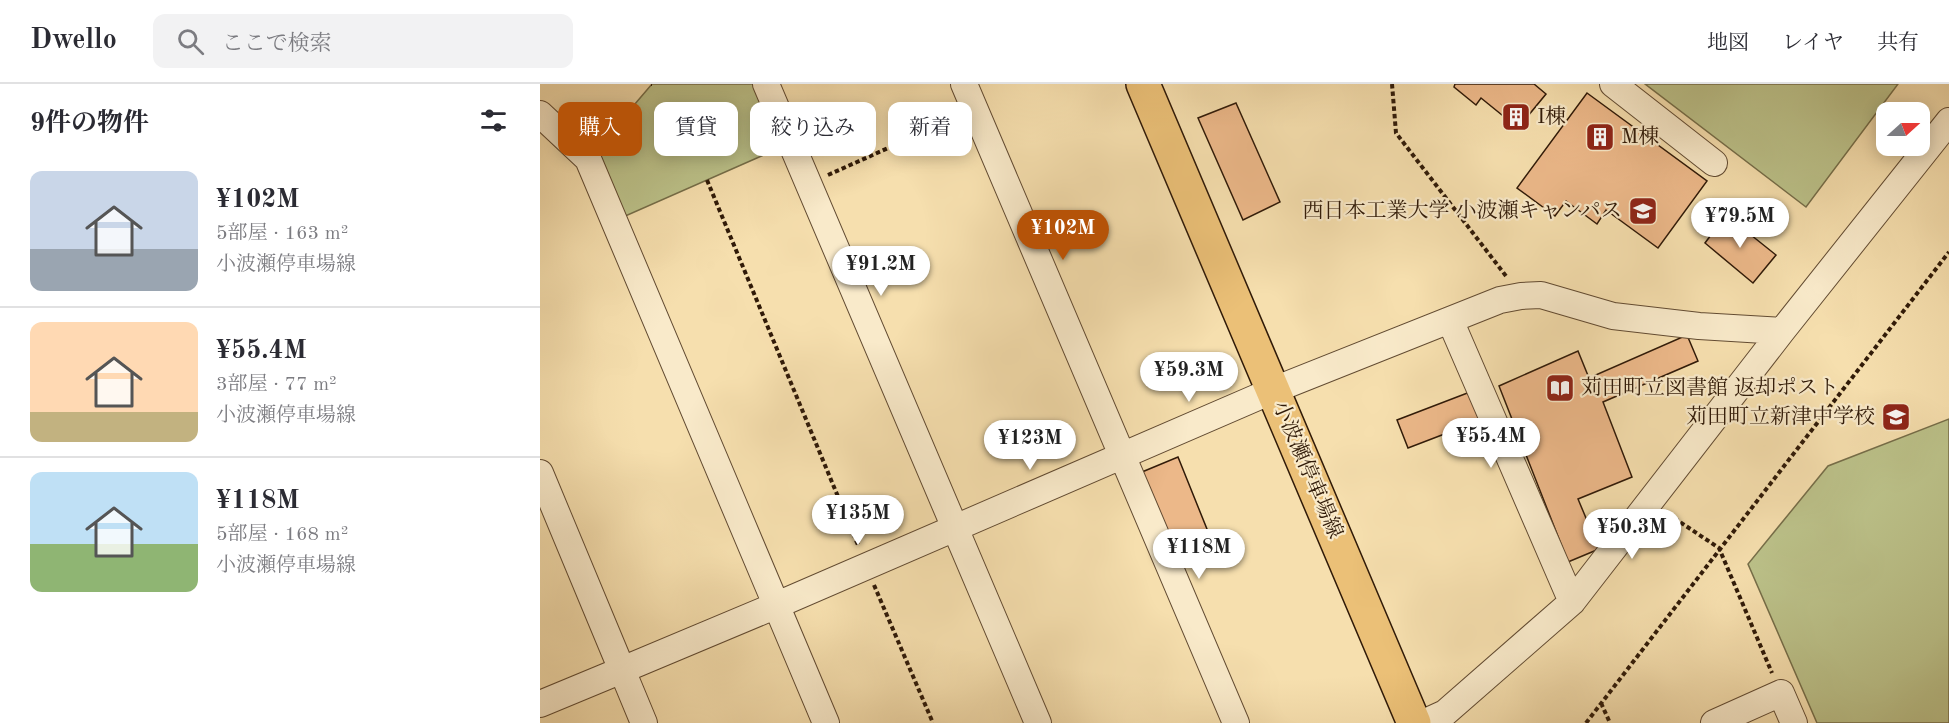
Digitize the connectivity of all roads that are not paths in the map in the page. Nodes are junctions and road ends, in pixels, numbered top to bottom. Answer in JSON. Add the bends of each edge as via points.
{"nodes":[{"id":1,"x":766,"y":84,"type":"edge"},
{"id":2,"x":964,"y":84,"type":"edge"},
{"id":3,"x":1143,"y":84,"type":"edge"},
{"id":4,"x":1613,"y":84,"type":"edge"},
{"id":5,"x":540,"y":114,"type":"edge"},
{"id":6,"x":1949,"y":121,"type":"edge"},
{"id":7,"x":1714,"y":163,"type":"dead end"},
{"id":8,"x":1450,"y":320,"type":"junction"},
{"id":9,"x":1782,"y":331,"type":"junction"},
{"id":10,"x":1274,"y":390,"type":"junction"},
{"id":11,"x":1122,"y":455,"type":"junction"},
{"id":12,"x":540,"y":472,"type":"edge"},
{"id":13,"x":956,"y":527,"type":"junction"},
{"id":14,"x":1572,"y":602,"type":"junction"},
{"id":15,"x":777,"y":605,"type":"junction"},
{"id":16,"x":622,"y":670,"type":"junction"},
{"id":17,"x":540,"y":704,"type":"edge"},
{"id":18,"x":644,"y":723,"type":"edge"},
{"id":19,"x":826,"y":723,"type":"edge"},
{"id":20,"x":1038,"y":723,"type":"edge"},
{"id":21,"x":1236,"y":723,"type":"edge"},
{"id":22,"x":1414,"y":723,"type":"edge"},
{"id":23,"x":1423,"y":723,"type":"edge"},
{"id":24,"x":1714,"y":723,"type":"edge"},
{"id":25,"x":1794,"y":723,"type":"edge"}],
"edges":[{"from":1,"to":13,"type":"street"},
{"from":2,"to":11,"type":"street"},
{"from":3,"to":10,"type":"main road","name":"小波瀬停車場線"},
{"from":4,"to":7,"type":"street"},
{"from":5,"to":15,"type":"street","via":[[588,159]]},
{"from":6,"to":9,"type":"street"},
{"from":8,"to":9,"type":"street","via":[[1500,300],[1541,295],[1613,316]]},
{"from":8,"to":10,"type":"street"},
{"from":8,"to":14,"type":"street"},
{"from":9,"to":14,"type":"street"},
{"from":10,"to":11,"type":"street"},
{"from":10,"to":22,"type":"main road","name":"小波瀬停車場線"},
{"from":11,"to":13,"type":"street"},
{"from":11,"to":21,"type":"street"},
{"from":12,"to":16,"type":"street"},
{"from":13,"to":15,"type":"street"},
{"from":13,"to":20,"type":"street"},
{"from":14,"to":23,"type":"street","via":[[1445,713]]},
{"from":15,"to":16,"type":"street"},
{"from":15,"to":19,"type":"street"},
{"from":16,"to":17,"type":"street"},
{"from":16,"to":18,"type":"street"},
{"from":24,"to":25,"type":"street","via":[[1781,693]]}]}
